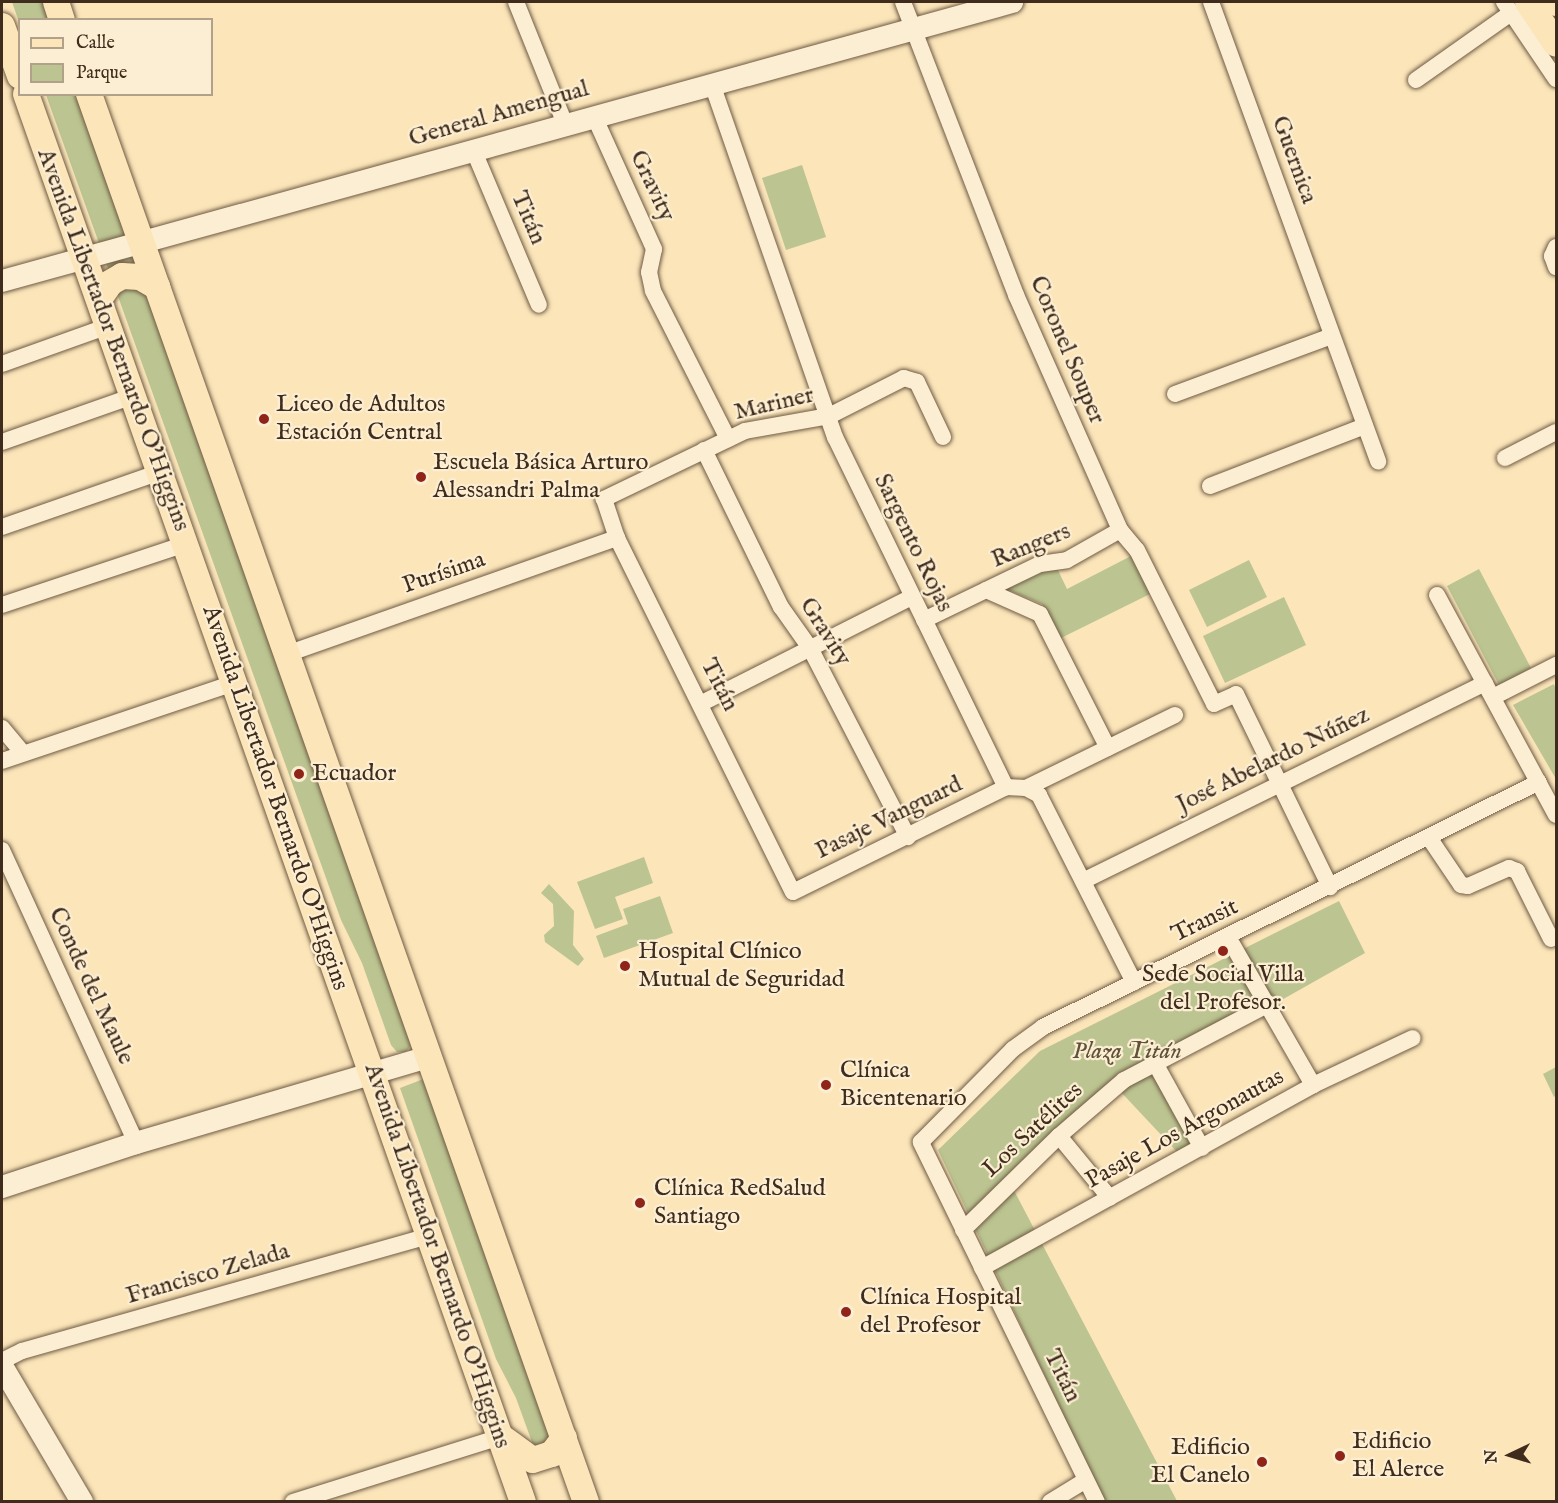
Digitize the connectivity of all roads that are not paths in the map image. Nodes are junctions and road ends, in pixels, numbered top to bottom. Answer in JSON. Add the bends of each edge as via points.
{"nodes":[{"id":1,"x":516,"y":2,"type":"edge"},
{"id":2,"x":903,"y":2,"type":"edge"},
{"id":3,"x":1012,"y":2,"type":"edge"},
{"id":4,"x":1210,"y":2,"type":"edge"},
{"id":5,"x":1514,"y":5,"type":"edge"},
{"id":6,"x":2,"y":26,"type":"edge"},
{"id":7,"x":914,"y":30,"type":"junction"},
{"id":8,"x":1557,"y":44,"type":"edge"},
{"id":9,"x":18,"y":70,"type":"edge"},
{"id":10,"x":1557,"y":79,"type":"edge"},
{"id":11,"x":1416,"y":80,"type":"dead end"},
{"id":12,"x":712,"y":84,"type":"junction"},
{"id":13,"x":27,"y":96,"type":"edge"},
{"id":14,"x":90,"y":96,"type":"edge"},
{"id":15,"x":594,"y":116,"type":"junction"},
{"id":16,"x":565,"y":124,"type":"junction"},
{"id":17,"x":473,"y":149,"type":"junction"},
{"id":18,"x":142,"y":241,"type":"junction"},
{"id":19,"x":1557,"y":247,"type":"edge"},
{"id":20,"x":84,"y":257,"type":"junction"},
{"id":21,"x":1557,"y":267,"type":"edge"},
{"id":22,"x":2,"y":281,"type":"edge"},
{"id":23,"x":157,"y":287,"type":"junction"},
{"id":24,"x":99,"y":299,"type":"junction"},
{"id":25,"x":538,"y":305,"type":"dead end"},
{"id":26,"x":108,"y":326,"type":"junction"},
{"id":27,"x":1332,"y":336,"type":"junction"},
{"id":28,"x":2,"y":364,"type":"edge"},
{"id":29,"x":1175,"y":394,"type":"dead end"},
{"id":30,"x":133,"y":396,"type":"junction"},
{"id":31,"x":829,"y":416,"type":"junction"},
{"id":32,"x":1365,"y":426,"type":"junction"},
{"id":33,"x":1557,"y":432,"type":"edge"},
{"id":34,"x":943,"y":437,"type":"dead end"},
{"id":35,"x":728,"y":439,"type":"junction"},
{"id":36,"x":2,"y":442,"type":"edge"},
{"id":37,"x":704,"y":450,"type":"junction"},
{"id":38,"x":1505,"y":458,"type":"dead end"},
{"id":39,"x":1378,"y":462,"type":"dead end"},
{"id":40,"x":160,"y":472,"type":"junction"},
{"id":41,"x":1210,"y":486,"type":"dead end"},
{"id":42,"x":603,"y":499,"type":"joint"},
{"id":43,"x":2,"y":527,"type":"edge"},
{"id":44,"x":1120,"y":530,"type":"junction"},
{"id":45,"x":617,"y":538,"type":"junction"},
{"id":46,"x":185,"y":544,"type":"junction"},
{"id":47,"x":986,"y":590,"type":"junction"},
{"id":48,"x":1437,"y":594,"type":"dead end"},
{"id":49,"x":912,"y":597,"type":"junction"},
{"id":50,"x":2,"y":605,"type":"edge"},
{"id":51,"x":924,"y":620,"type":"junction"},
{"id":52,"x":810,"y":648,"type":"junction"},
{"id":53,"x":287,"y":654,"type":"junction"},
{"id":54,"x":1557,"y":665,"type":"edge"},
{"id":55,"x":234,"y":683,"type":"junction"},
{"id":56,"x":1489,"y":690,"type":"junction"},
{"id":57,"x":702,"y":703,"type":"junction"},
{"id":58,"x":1176,"y":715,"type":"dead end"},
{"id":59,"x":2,"y":728,"type":"edge"},
{"id":60,"x":1108,"y":748,"type":"junction"},
{"id":61,"x":23,"y":753,"type":"junction"},
{"id":62,"x":2,"y":761,"type":"edge"},
{"id":63,"x":1539,"y":782,"type":"junction"},
{"id":64,"x":1279,"y":784,"type":"junction"},
{"id":65,"x":1006,"y":787,"type":"junction"},
{"id":66,"x":1026,"y":788,"type":"junction"},
{"id":67,"x":1557,"y":815,"type":"edge"},
{"id":68,"x":908,"y":837,"type":"junction"},
{"id":69,"x":1430,"y":839,"type":"junction"},
{"id":70,"x":2,"y":850,"type":"edge"},
{"id":71,"x":1083,"y":881,"type":"junction"},
{"id":72,"x":1330,"y":888,"type":"junction"},
{"id":73,"x":793,"y":892,"type":"joint"},
{"id":74,"x":1228,"y":937,"type":"junction"},
{"id":75,"x":1551,"y":939,"type":"dead end"},
{"id":76,"x":1134,"y":982,"type":"junction"},
{"id":77,"x":1269,"y":1004,"type":"junction"},
{"id":78,"x":1413,"y":1038,"type":"dead end"},
{"id":79,"x":429,"y":1057,"type":"junction"},
{"id":80,"x":1155,"y":1063,"type":"junction"},
{"id":81,"x":373,"y":1074,"type":"junction"},
{"id":82,"x":1313,"y":1085,"type":"junction"},
{"id":83,"x":1059,"y":1136,"type":"junction"},
{"id":84,"x":921,"y":1142,"type":"joint"},
{"id":85,"x":136,"y":1143,"type":"junction"},
{"id":86,"x":1202,"y":1148,"type":"junction"},
{"id":87,"x":2,"y":1187,"type":"edge"},
{"id":88,"x":1110,"y":1198,"type":"junction"},
{"id":89,"x":963,"y":1230,"type":"junction"},
{"id":90,"x":429,"y":1236,"type":"junction"},
{"id":91,"x":982,"y":1268,"type":"junction"},
{"id":92,"x":2,"y":1361,"type":"edge"},
{"id":93,"x":2,"y":1366,"type":"edge"},
{"id":94,"x":500,"y":1437,"type":"junction"},
{"id":95,"x":564,"y":1438,"type":"junction"},
{"id":96,"x":1086,"y":1480,"type":"junction"},
{"id":97,"x":82,"y":1502,"type":"edge"},
{"id":98,"x":292,"y":1502,"type":"edge"},
{"id":99,"x":523,"y":1502,"type":"edge"},
{"id":100,"x":586,"y":1502,"type":"edge"},
{"id":101,"x":1050,"y":1502,"type":"edge"},
{"id":102,"x":1097,"y":1502,"type":"edge"}],
"edges":[{"from":1,"to":16,"type":"street"},
{"from":2,"to":7,"type":"street","name":"Coronel Souper"},
{"from":3,"to":7,"type":"street","name":"General Amengual"},
{"from":4,"to":27,"type":"street","name":"Guernica"},
{"from":5,"to":8,"type":"main road"},
{"from":5,"to":10,"type":"street"},
{"from":5,"to":11,"type":"street"},
{"from":6,"to":9,"type":"main road"},
{"from":7,"to":12,"type":"street","name":"General Amengual"},
{"from":7,"to":44,"type":"street","name":"Coronel Souper","via":[[1016,295]]},
{"from":12,"to":15,"type":"street","name":"General Amengual"},
{"from":12,"to":31,"type":"street","name":"Sargento Rojas"},
{"from":13,"to":20,"type":"main road","name":"Avenida Libertador Bernardo O'Higgins"},
{"from":14,"to":18,"type":"main road"},
{"from":15,"to":16,"type":"street","name":"General Amengual"},
{"from":15,"to":35,"type":"street","name":"Gravity","via":[[653,245],[649,273],[653,291]]},
{"from":16,"to":17,"type":"street","name":"General Amengual"},
{"from":17,"to":18,"type":"street","name":"General Amengual"},
{"from":17,"to":25,"type":"street","name":"Titán"},
{"from":18,"to":20,"type":"street","name":"General Amengual"},
{"from":18,"to":23,"type":"main road"},
{"from":19,"to":21,"type":"street","via":[[1552,256]]},
{"from":20,"to":22,"type":"street","name":"General Amengual"},
{"from":20,"to":24,"type":"main road","name":"Avenida Libertador Bernardo O'Higgins"},
{"from":23,"to":24,"type":"main road","via":[[140,277],[123,276],[111,283]]},
{"from":23,"to":53,"type":"main road"},
{"from":24,"to":26,"type":"main road","name":"Avenida Libertador Bernardo O'Higgins"},
{"from":26,"to":28,"type":"street"},
{"from":26,"to":30,"type":"main road","name":"Avenida Libertador Bernardo O'Higgins"},
{"from":27,"to":29,"type":"street"},
{"from":27,"to":32,"type":"street","name":"Guernica"},
{"from":30,"to":36,"type":"street"},
{"from":30,"to":40,"type":"main road","name":"Avenida Libertador Bernardo O'Higgins"},
{"from":31,"to":34,"type":"street","name":"Mariner","via":[[904,378],[913,379],[920,386]]},
{"from":31,"to":35,"type":"street","name":"Mariner","via":[[745,431]]},
{"from":31,"to":49,"type":"street","name":"Sargento Rojas"},
{"from":32,"to":39,"type":"street","name":"Guernica"},
{"from":32,"to":41,"type":"street"},
{"from":33,"to":38,"type":"street"},
{"from":35,"to":37,"type":"street","name":"Mariner"},
{"from":37,"to":42,"type":"street","name":"Mariner"},
{"from":37,"to":52,"type":"street","name":"Gravity","via":[[781,607]]},
{"from":40,"to":43,"type":"street"},
{"from":40,"to":46,"type":"main road","name":"Avenida Libertador Bernardo O'Higgins"},
{"from":42,"to":45,"type":"street","name":"Titán"},
{"from":44,"to":47,"type":"street","name":"Rangers","via":[[1067,560],[1040,564]]},
{"from":44,"to":64,"type":"street","name":"Coronel Souper","via":[[1137,550],[1214,704],[1236,694]]},
{"from":45,"to":53,"type":"street","name":"Purísima"},
{"from":45,"to":57,"type":"street","name":"Titán"},
{"from":46,"to":50,"type":"street"},
{"from":46,"to":55,"type":"main road","name":"Avenida Libertador Bernardo O'Higgins"},
{"from":47,"to":51,"type":"street","name":"Rangers"},
{"from":47,"to":60,"type":"street","via":[[1040,614]]},
{"from":48,"to":56,"type":"street"},
{"from":49,"to":51,"type":"street","name":"Sargento Rojas"},
{"from":49,"to":52,"type":"street"},
{"from":51,"to":65,"type":"street","name":"Sargento Rojas"},
{"from":52,"to":57,"type":"street"},
{"from":52,"to":68,"type":"street","name":"Gravity"},
{"from":53,"to":79,"type":"main road"},
{"from":54,"to":56,"type":"street","name":"José Abelardo Núñez"},
{"from":55,"to":61,"type":"street"},
{"from":55,"to":81,"type":"main road","name":"Avenida Libertador Bernardo O'Higgins"},
{"from":56,"to":63,"type":"street"},
{"from":56,"to":64,"type":"street","name":"José Abelardo Núñez"},
{"from":57,"to":73,"type":"street","name":"Titán"},
{"from":58,"to":60,"type":"street"},
{"from":59,"to":61,"type":"street"},
{"from":60,"to":66,"type":"street"},
{"from":61,"to":62,"type":"street"},
{"from":63,"to":67,"type":"street"},
{"from":63,"to":69,"type":"street","name":"Transit"},
{"from":64,"to":71,"type":"street","name":"José Abelardo Núñez"},
{"from":64,"to":72,"type":"street"},
{"from":65,"to":66,"type":"street"},
{"from":65,"to":68,"type":"street","name":"Pasaje Vanguard"},
{"from":66,"to":71,"type":"street","via":[[1039,795]]},
{"from":68,"to":73,"type":"street","name":"Pasaje Vanguard"},
{"from":69,"to":72,"type":"street","name":"Transit"},
{"from":69,"to":75,"type":"street","via":[[1461,885],[1468,886],[1509,868],[1517,871]]},
{"from":70,"to":85,"type":"street","name":"Conde del Maule"},
{"from":71,"to":76,"type":"street"},
{"from":72,"to":74,"type":"street","name":"Transit"},
{"from":74,"to":76,"type":"street","name":"Transit"},
{"from":74,"to":77,"type":"street"},
{"from":76,"to":84,"type":"street","name":"Transit","via":[[1033,1033]]},
{"from":77,"to":80,"type":"street","name":"Los Satélites"},
{"from":77,"to":82,"type":"street"},
{"from":78,"to":82,"type":"street","name":"Pasaje Los Argonautas"},
{"from":79,"to":81,"type":"street"},
{"from":79,"to":95,"type":"main road"},
{"from":80,"to":83,"type":"street","name":"Los Satélites","via":[[1124,1080]]},
{"from":80,"to":86,"type":"street"},
{"from":81,"to":85,"type":"street"},
{"from":81,"to":90,"type":"main road","name":"Avenida Libertador Bernardo O'Higgins"},
{"from":82,"to":86,"type":"street","name":"Pasaje Los Argonautas"},
{"from":83,"to":88,"type":"street"},
{"from":83,"to":89,"type":"street","name":"Los Satélites"},
{"from":84,"to":89,"type":"street","name":"Titán"},
{"from":85,"to":87,"type":"street"},
{"from":86,"to":88,"type":"street","name":"Pasaje Los Argonautas"},
{"from":88,"to":91,"type":"street","name":"Pasaje Los Argonautas"},
{"from":89,"to":91,"type":"street","name":"Titán"},
{"from":90,"to":92,"type":"street","name":"Francisco Zelada","via":[[22,1351]]},
{"from":90,"to":94,"type":"main road","name":"Avenida Libertador Bernardo O'Higgins"},
{"from":91,"to":96,"type":"street","name":"Titán"},
{"from":93,"to":97,"type":"street"},
{"from":94,"to":95,"type":"main road","via":[[533,1460],[552,1454]]},
{"from":94,"to":98,"type":"street"},
{"from":94,"to":99,"type":"main road","name":"Avenida Libertador Bernardo O'Higgins"},
{"from":95,"to":100,"type":"main road"},
{"from":96,"to":101,"type":"street"},
{"from":96,"to":102,"type":"street","name":"Titán"}]}
